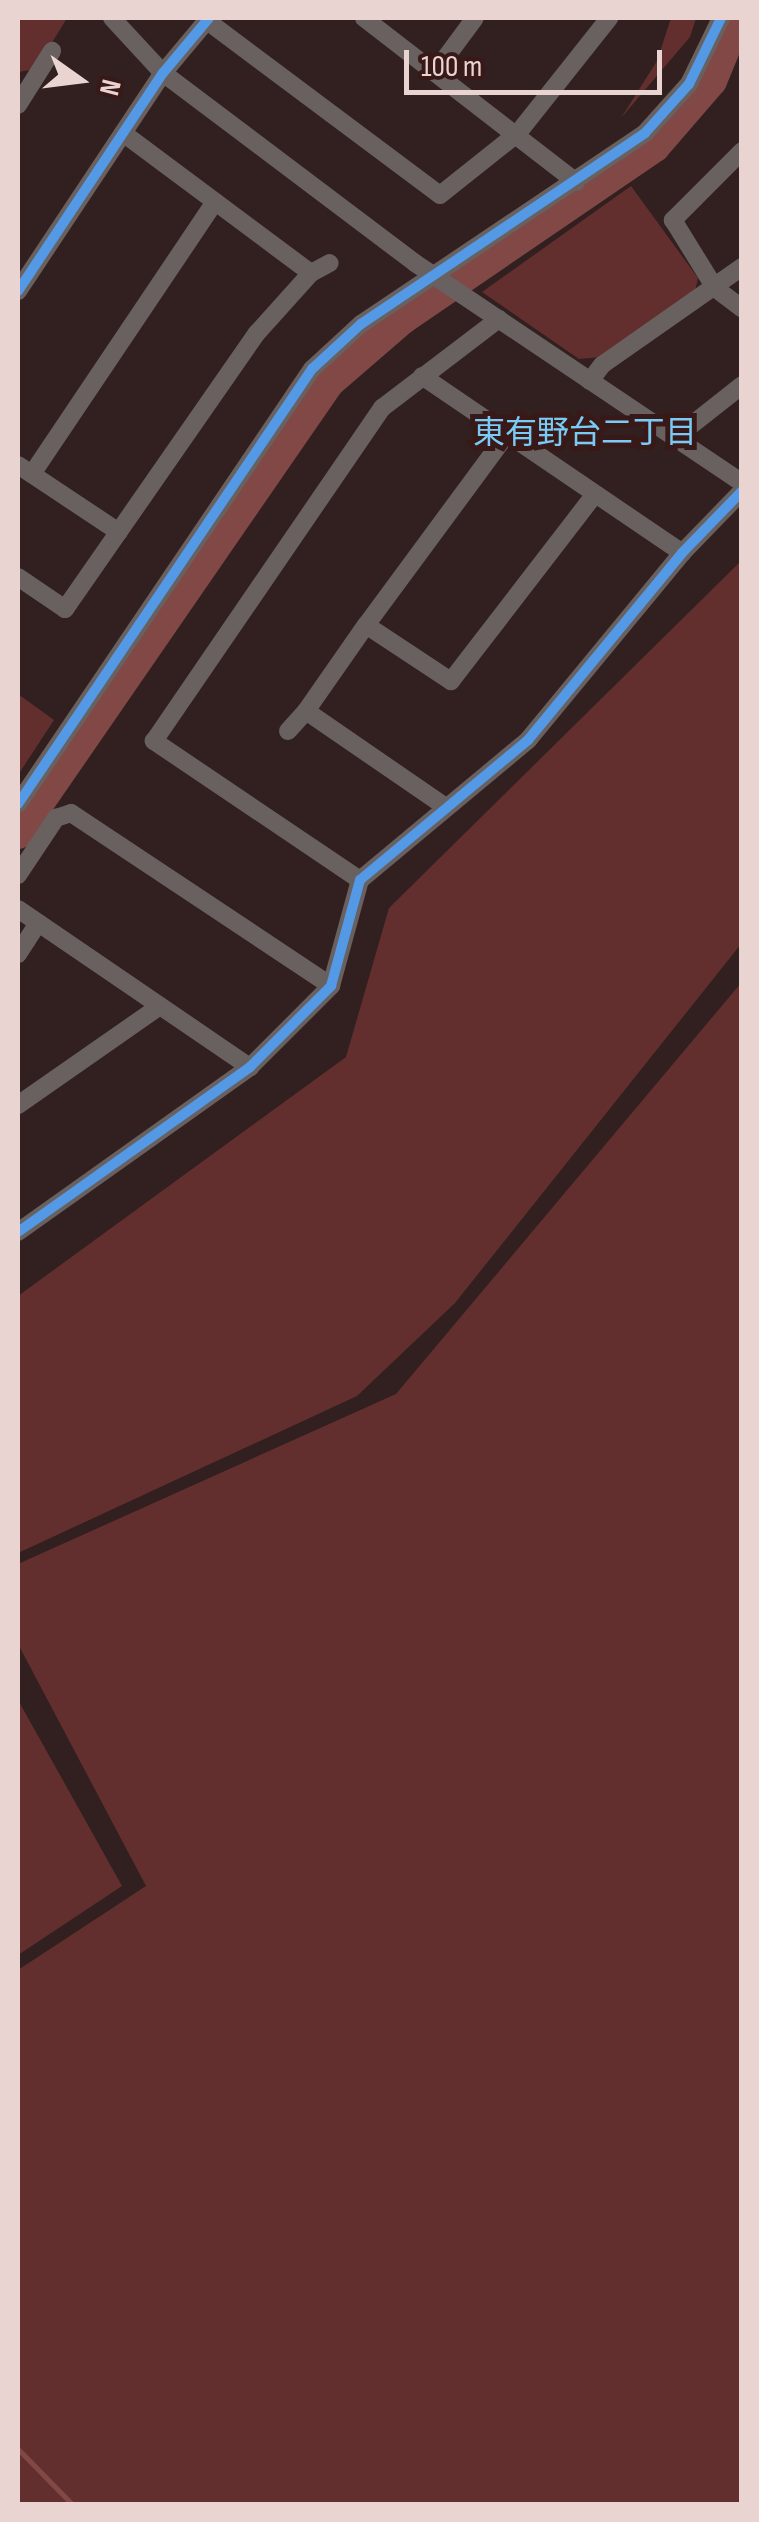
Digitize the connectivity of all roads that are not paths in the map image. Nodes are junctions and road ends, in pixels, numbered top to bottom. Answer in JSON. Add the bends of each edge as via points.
{"nodes":[{"id":1,"x":112,"y":18,"type":"edge"},
{"id":2,"x":364,"y":18,"type":"edge"},
{"id":3,"x":475,"y":18,"type":"edge"},
{"id":4,"x":609,"y":18,"type":"edge"},
{"id":5,"x":721,"y":18,"type":"edge"},
{"id":6,"x":208,"y":19,"type":"edge"},
{"id":7,"x":52,"y":51,"type":"dead end"},
{"id":8,"x":435,"y":72,"type":"junction"},
{"id":9,"x":163,"y":73,"type":"junction"},
{"id":10,"x":23,"y":84,"type":"edge"},
{"id":11,"x":18,"y":105,"type":"edge"},
{"id":12,"x":518,"y":132,"type":"junction"},
{"id":13,"x":122,"y":133,"type":"junction"},
{"id":14,"x":742,"y":151,"type":"edge"},
{"id":15,"x":576,"y":182,"type":"junction"},
{"id":16,"x":215,"y":202,"type":"junction"},
{"id":17,"x":330,"y":263,"type":"dead end"},
{"id":18,"x":742,"y":267,"type":"edge"},
{"id":19,"x":311,"y":273,"type":"junction"},
{"id":20,"x":434,"y":275,"type":"junction"},
{"id":21,"x":20,"y":284,"type":"edge"},
{"id":22,"x":715,"y":288,"type":"junction"},
{"id":23,"x":742,"y":308,"type":"edge"},
{"id":24,"x":499,"y":319,"type":"junction"},
{"id":25,"x":422,"y":376,"type":"junction"},
{"id":26,"x":590,"y":380,"type":"junction"},
{"id":27,"x":742,"y":386,"type":"edge"},
{"id":28,"x":507,"y":434,"type":"junction"},
{"id":29,"x":675,"y":438,"type":"junction"},
{"id":30,"x":25,"y":470,"type":"edge"},
{"id":31,"x":742,"y":483,"type":"edge"},
{"id":32,"x":742,"y":492,"type":"edge"},
{"id":33,"x":595,"y":494,"type":"junction"},
{"id":34,"x":119,"y":532,"type":"junction"},
{"id":35,"x":682,"y":553,"type":"junction"},
{"id":36,"x":18,"y":576,"type":"edge"},
{"id":37,"x":366,"y":625,"type":"junction"},
{"id":38,"x":306,"y":710,"type":"junction"},
{"id":39,"x":288,"y":731,"type":"dead end"},
{"id":40,"x":18,"y":804,"type":"edge"},
{"id":41,"x":444,"y":806,"type":"junction"},
{"id":42,"x":18,"y":876,"type":"edge"},
{"id":43,"x":360,"y":880,"type":"junction"},
{"id":44,"x":18,"y":909,"type":"edge"},
{"id":45,"x":38,"y":923,"type":"junction"},
{"id":46,"x":18,"y":954,"type":"edge"},
{"id":47,"x":331,"y":986,"type":"junction"},
{"id":48,"x":160,"y":1006,"type":"junction"},
{"id":49,"x":250,"y":1067,"type":"junction"},
{"id":50,"x":18,"y":1105,"type":"edge"},
{"id":51,"x":18,"y":1232,"type":"edge"}],
"edges":[{"from":1,"to":9,"type":"street"},
{"from":2,"to":8,"type":"street"},
{"from":3,"to":8,"type":"street"},
{"from":4,"to":12,"type":"street"},
{"from":5,"to":15,"type":"street","via":[[699,69],[674,104]]},
{"from":6,"to":9,"type":"street"},
{"from":6,"to":12,"type":"street","via":[[440,195]]},
{"from":7,"to":10,"type":"street"},
{"from":8,"to":12,"type":"street"},
{"from":9,"to":13,"type":"street"},
{"from":9,"to":20,"type":"street"},
{"from":10,"to":11,"type":"street"},
{"from":12,"to":15,"type":"street"},
{"from":13,"to":16,"type":"street"},
{"from":13,"to":21,"type":"street"},
{"from":14,"to":22,"type":"street","via":[[673,220]]},
{"from":15,"to":20,"type":"street"},
{"from":16,"to":19,"type":"street"},
{"from":16,"to":30,"type":"street"},
{"from":17,"to":19,"type":"street"},
{"from":18,"to":22,"type":"street"},
{"from":19,"to":34,"type":"street","via":[[256,332]]},
{"from":20,"to":24,"type":"street"},
{"from":20,"to":40,"type":"street","via":[[361,324],[312,369]]},
{"from":22,"to":23,"type":"street"},
{"from":22,"to":26,"type":"street"},
{"from":24,"to":25,"type":"street"},
{"from":24,"to":26,"type":"street"},
{"from":25,"to":28,"type":"street"},
{"from":25,"to":43,"type":"street","via":[[382,408],[154,741]]},
{"from":26,"to":29,"type":"street"},
{"from":27,"to":29,"type":"street"},
{"from":28,"to":33,"type":"street"},
{"from":28,"to":37,"type":"street"},
{"from":29,"to":31,"type":"street"},
{"from":30,"to":34,"type":"street"},
{"from":32,"to":35,"type":"street"},
{"from":33,"to":35,"type":"street"},
{"from":33,"to":37,"type":"street","via":[[452,681]]},
{"from":34,"to":36,"type":"street","via":[[65,609]]},
{"from":35,"to":41,"type":"street","via":[[528,740]]},
{"from":37,"to":38,"type":"street"},
{"from":38,"to":39,"type":"street"},
{"from":38,"to":41,"type":"street"},
{"from":41,"to":43,"type":"street"},
{"from":42,"to":47,"type":"street","via":[[56,818],[70,812]]},
{"from":43,"to":47,"type":"street"},
{"from":44,"to":45,"type":"street"},
{"from":45,"to":46,"type":"street"},
{"from":45,"to":48,"type":"street"},
{"from":47,"to":49,"type":"street"},
{"from":48,"to":49,"type":"street"},
{"from":48,"to":50,"type":"street"},
{"from":49,"to":51,"type":"street"}]}
